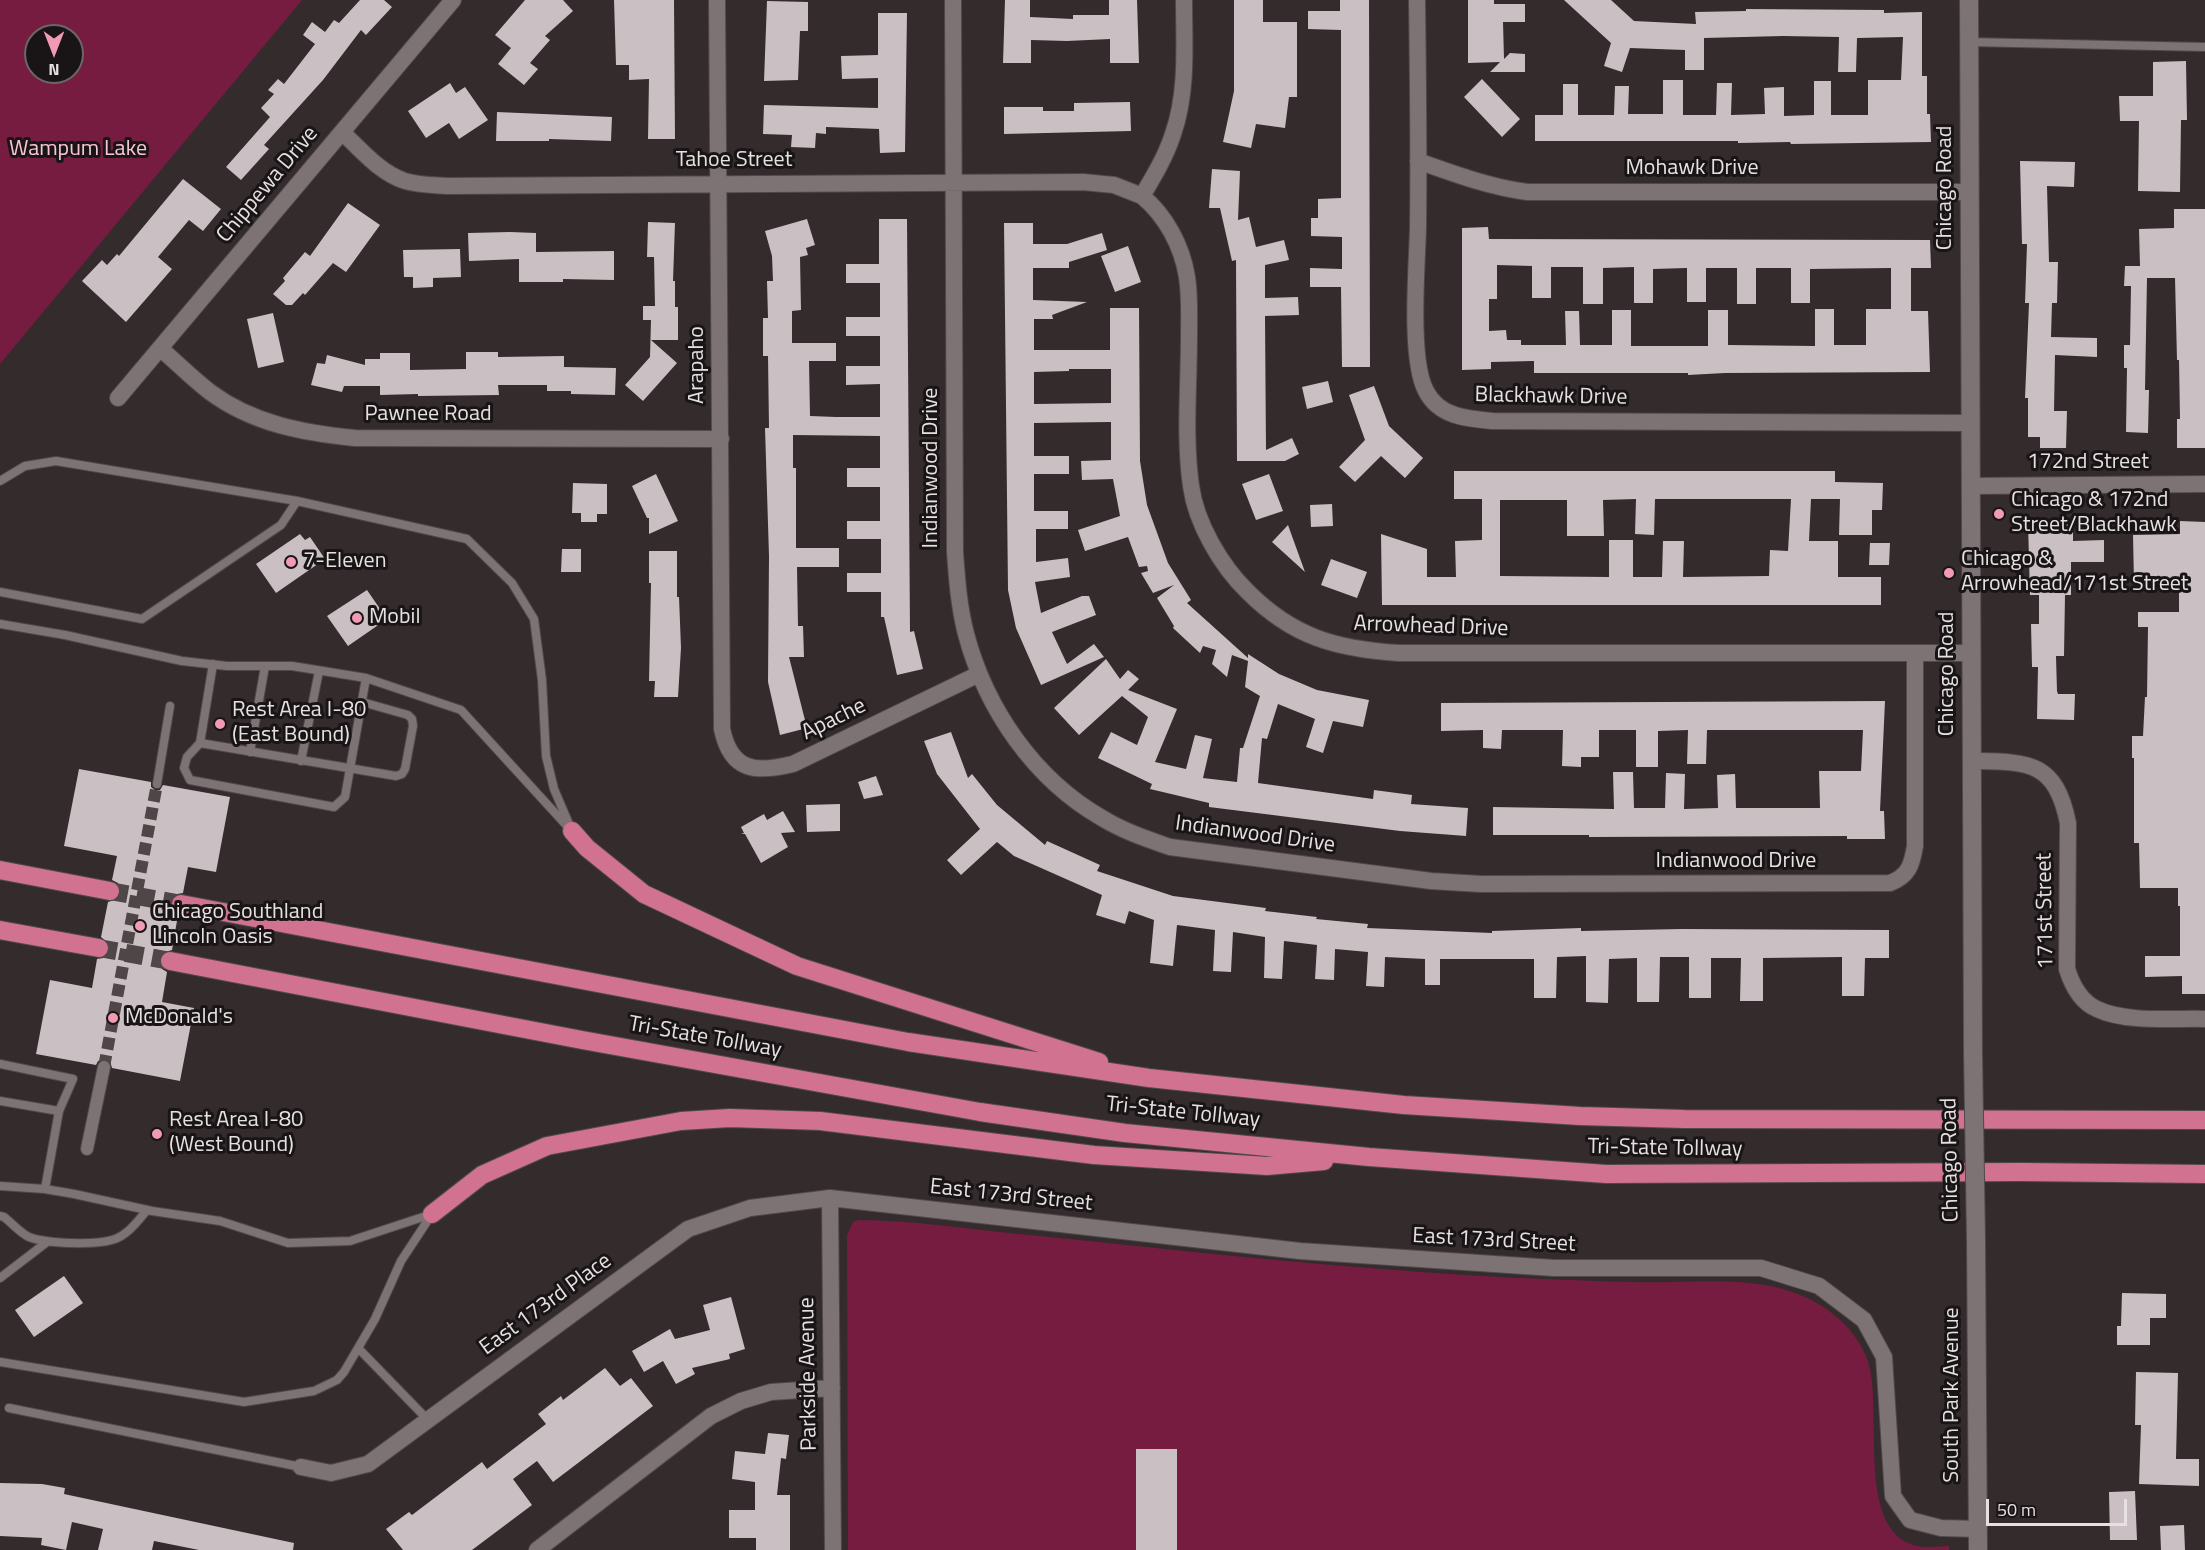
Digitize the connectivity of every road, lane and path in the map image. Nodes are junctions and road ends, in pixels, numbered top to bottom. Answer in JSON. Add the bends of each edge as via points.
{"nodes":[{"id":1,"x":453,"y":0,"type":"edge"},
{"id":2,"x":717,"y":0,"type":"edge"},
{"id":3,"x":953,"y":0,"type":"edge"},
{"id":4,"x":1184,"y":0,"type":"edge"},
{"id":5,"x":1417,"y":0,"type":"edge"},
{"id":6,"x":1969,"y":0,"type":"edge"},
{"id":7,"x":1969,"y":42,"type":"junction"},
{"id":8,"x":2205,"y":47,"type":"edge"},
{"id":9,"x":342,"y":132,"type":"junction"},
{"id":10,"x":1418,"y":161,"type":"junction"},
{"id":11,"x":954,"y":182,"type":"junction"},
{"id":12,"x":719,"y":184,"type":"junction"},
{"id":13,"x":1970,"y":192,"type":"junction"},
{"id":14,"x":1142,"y":196,"type":"junction"},
{"id":15,"x":161,"y":349,"type":"junction"},
{"id":16,"x":118,"y":398,"type":"dead end"},
{"id":17,"x":1971,"y":423,"type":"junction"},
{"id":18,"x":721,"y":439,"type":"junction"},
{"id":19,"x":0,"y":481,"type":"edge"},
{"id":20,"x":2205,"y":484,"type":"edge"},
{"id":21,"x":1971,"y":486,"type":"junction"},
{"id":22,"x":297,"y":501,"type":"junction"},
{"id":23,"x":0,"y":592,"type":"edge"},
{"id":24,"x":0,"y":624,"type":"edge"},
{"id":25,"x":1916,"y":653,"type":"junction"},
{"id":26,"x":1972,"y":653,"type":"junction"},
{"id":27,"x":213,"y":664,"type":"junction"},
{"id":28,"x":265,"y":666,"type":"junction"},
{"id":29,"x":319,"y":671,"type":"junction"},
{"id":30,"x":979,"y":674,"type":"junction"},
{"id":31,"x":366,"y":678,"type":"junction"},
{"id":32,"x":362,"y":702,"type":"junction"},
{"id":33,"x":170,"y":706,"type":"dead end"},
{"id":34,"x":722,"y":729,"type":"joint"},
{"id":35,"x":200,"y":743,"type":"junction"},
{"id":36,"x":250,"y":752,"type":"junction"},
{"id":37,"x":301,"y":761,"type":"junction"},
{"id":38,"x":1972,"y":761,"type":"junction"},
{"id":39,"x":350,"y":770,"type":"junction"},
{"id":40,"x":157,"y":783,"type":"tunnel mouth"},
{"id":41,"x":572,"y":831,"type":"junction"},
{"id":42,"x":0,"y":870,"type":"edge"},
{"id":43,"x":110,"y":891,"type":"tunnel mouth"},
{"id":44,"x":181,"y":904,"type":"tunnel mouth"},
{"id":45,"x":0,"y":930,"type":"edge"},
{"id":46,"x":99,"y":948,"type":"tunnel mouth"},
{"id":47,"x":170,"y":961,"type":"tunnel mouth"},
{"id":48,"x":2205,"y":1019,"type":"edge"},
{"id":49,"x":0,"y":1064,"type":"edge"},
{"id":50,"x":104,"y":1067,"type":"tunnel mouth"},
{"id":51,"x":1149,"y":1078,"type":"junction"},
{"id":52,"x":0,"y":1101,"type":"edge"},
{"id":53,"x":59,"y":1111,"type":"junction"},
{"id":54,"x":2205,"y":1120,"type":"edge"},
{"id":55,"x":87,"y":1149,"type":"dead end"},
{"id":56,"x":1369,"y":1156,"type":"junction"},
{"id":57,"x":2205,"y":1174,"type":"edge"},
{"id":58,"x":0,"y":1186,"type":"edge"},
{"id":59,"x":45,"y":1189,"type":"junction"},
{"id":60,"x":830,"y":1198,"type":"junction"},
{"id":61,"x":147,"y":1210,"type":"junction"},
{"id":62,"x":432,"y":1214,"type":"junction"},
{"id":63,"x":0,"y":1216,"type":"edge"},
{"id":64,"x":1976,"y":1240,"type":"joint"},
{"id":65,"x":47,"y":1242,"type":"junction"},
{"id":66,"x":0,"y":1278,"type":"edge"},
{"id":67,"x":358,"y":1348,"type":"junction"},
{"id":68,"x":0,"y":1362,"type":"edge"},
{"id":69,"x":832,"y":1388,"type":"junction"},
{"id":70,"x":9,"y":1408,"type":"dead end"},
{"id":71,"x":428,"y":1420,"type":"junction"},
{"id":72,"x":301,"y":1467,"type":"joint"},
{"id":73,"x":1978,"y":1529,"type":"junction"},
{"id":74,"x":537,"y":1550,"type":"edge"},
{"id":75,"x":833,"y":1550,"type":"edge"},
{"id":76,"x":1978,"y":1550,"type":"edge"}],
"edges":[{"from":1,"to":9,"type":"street","name":"Chippewa Drive"},
{"from":2,"to":12,"type":"street","name":"Arapaho"},
{"from":3,"to":11,"type":"street","name":"Indianwood Drive"},
{"from":4,"to":14,"type":"street","via":[[1181,104],[1161,165]]},
{"from":5,"to":10,"type":"street","name":"Blackhawk Drive"},
{"from":6,"to":7,"type":"street","name":"Chicago Road"},
{"from":7,"to":8,"type":"lane"},
{"from":7,"to":13,"type":"street","name":"Chicago Road"},
{"from":9,"to":12,"type":"street","name":"Tahoe Street","via":[[385,171],[424,184]]},
{"from":9,"to":15,"type":"street","name":"Chippewa Drive"},
{"from":10,"to":13,"type":"street","name":"Mohawk Drive","via":[[1500,189],[1527,192]]},
{"from":10,"to":17,"type":"street","name":"Blackhawk Drive","via":[[1419,372],[1425,391],[1448,413],[1493,421]]},
{"from":11,"to":12,"type":"street","name":"Tahoe Street"},
{"from":11,"to":14,"type":"street","name":"Tahoe Street","via":[[1083,182],[1114,185]]},
{"from":11,"to":30,"type":"street","name":"Indianwood Drive","via":[[955,552],[966,634]]},
{"from":12,"to":18,"type":"street","name":"Arapaho"},
{"from":13,"to":17,"type":"street","name":"Chicago Road"},
{"from":14,"to":25,"type":"street","name":"Arrowhead Drive","via":[[1165,221],[1187,277],[1191,488],[1201,520],[1214,550],[1239,584],[1265,610],[1295,630],[1360,651],[1399,653]]},
{"from":15,"to":16,"type":"street","name":"Chippewa Drive"},
{"from":15,"to":18,"type":"street","name":"Pawnee Road","via":[[210,392],[235,408],[281,426],[316,434],[355,438]]},
{"from":17,"to":21,"type":"street","name":"Chicago Road"},
{"from":18,"to":34,"type":"street","name":"Arapaho"},
{"from":19,"to":22,"type":"lane","via":[[25,466],[56,461]]},
{"from":20,"to":21,"type":"street","name":"172nd Street"},
{"from":21,"to":26,"type":"street","name":"Chicago Road"},
{"from":22,"to":23,"type":"lane","via":[[281,525],[142,619]]},
{"from":22,"to":41,"type":"lane","via":[[467,540],[512,582],[534,619],[546,756],[554,789]]},
{"from":24,"to":27,"type":"lane"},
{"from":25,"to":26,"type":"street","name":"Arrowhead Drive"},
{"from":25,"to":30,"type":"street","name":"Indianwood Drive","via":[[1916,846],[1905,875],[1878,885],[1481,885],[1170,847],[1132,834],[1072,799],[1016,741]]},
{"from":26,"to":38,"type":"street","name":"Chicago Road"},
{"from":27,"to":28,"type":"lane"},
{"from":27,"to":35,"type":"lane"},
{"from":28,"to":29,"type":"lane"},
{"from":28,"to":36,"type":"lane"},
{"from":29,"to":31,"type":"lane"},
{"from":29,"to":37,"type":"lane"},
{"from":30,"to":34,"type":"street","name":"Apache","via":[[819,753],[772,769],[741,764],[725,745]]},
{"from":31,"to":32,"type":"lane"},
{"from":31,"to":41,"type":"lane","via":[[461,710]]},
{"from":32,"to":39,"type":"lane"},
{"from":32,"to":39,"type":"lane","via":[[408,715],[413,726],[402,774]]},
{"from":33,"to":40,"type":"lane"},
{"from":35,"to":36,"type":"lane"},
{"from":35,"to":39,"type":"lane","via":[[187,757],[184,768],[190,780],[334,807],[345,797]]},
{"from":36,"to":37,"type":"lane"},
{"from":37,"to":39,"type":"lane"},
{"from":38,"to":48,"type":"street","name":"171st Street","via":[[2017,762],[2034,767],[2056,786],[2064,803],[2068,823],[2067,969],[2082,997],[2096,1009],[2113,1014]]},
{"from":38,"to":64,"type":"street","name":"Chicago Road","bridge":true},
{"from":41,"to":51,"type":"highway","via":[[644,894],[797,966]]},
{"from":42,"to":43,"type":"highway"},
{"from":44,"to":51,"type":"highway","name":"Tri-State Tollway","via":[[908,1042]]},
{"from":45,"to":46,"type":"highway"},
{"from":47,"to":56,"type":"highway","name":"Tri-State Tollway","via":[[980,1112],[1125,1132]]},
{"from":49,"to":53,"type":"lane","via":[[73,1079]]},
{"from":50,"to":55,"type":"street"},
{"from":51,"to":54,"type":"highway","name":"Tri-State Tollway","via":[[1404,1105],[1580,1116]]},
{"from":52,"to":53,"type":"lane"},
{"from":53,"to":59,"type":"lane"},
{"from":56,"to":57,"type":"highway","name":"Tri-State Tollway","via":[[1606,1174]]},
{"from":56,"to":62,"type":"highway","via":[[1267,1166],[1094,1155],[820,1121],[690,1120],[548,1146],[482,1175]]},
{"from":58,"to":59,"type":"lane"},
{"from":59,"to":61,"type":"lane"},
{"from":60,"to":69,"type":"street","name":"Parkside Avenue"},
{"from":60,"to":71,"type":"street","name":"East 173rd Place","via":[[750,1208],[688,1229]]},
{"from":60,"to":73,"type":"street","name":"East 173rd Street","via":[[1300,1251],[1554,1268],[1761,1268],[1819,1286],[1864,1320],[1884,1357],[1893,1496],[1910,1520],[1941,1528]]},
{"from":61,"to":62,"type":"lane","via":[[235,1225],[288,1243],[350,1241]]},
{"from":61,"to":65,"type":"lane","via":[[113,1240]]},
{"from":62,"to":67,"type":"lane","via":[[401,1261]]},
{"from":63,"to":65,"type":"lane","via":[[27,1236]]},
{"from":64,"to":73,"type":"street","name":"South Park Avenue"},
{"from":65,"to":66,"type":"lane"},
{"from":67,"to":68,"type":"lane","via":[[337,1380],[314,1391],[244,1402]]},
{"from":67,"to":71,"type":"lane"},
{"from":69,"to":74,"type":"street","via":[[771,1392],[711,1416]]},
{"from":69,"to":75,"type":"street","name":"Parkside Avenue"},
{"from":70,"to":72,"type":"lane"},
{"from":71,"to":72,"type":"street","name":"East 173rd Place","via":[[368,1464],[331,1473]]},
{"from":73,"to":76,"type":"street","name":"South Park Avenue"}]}
